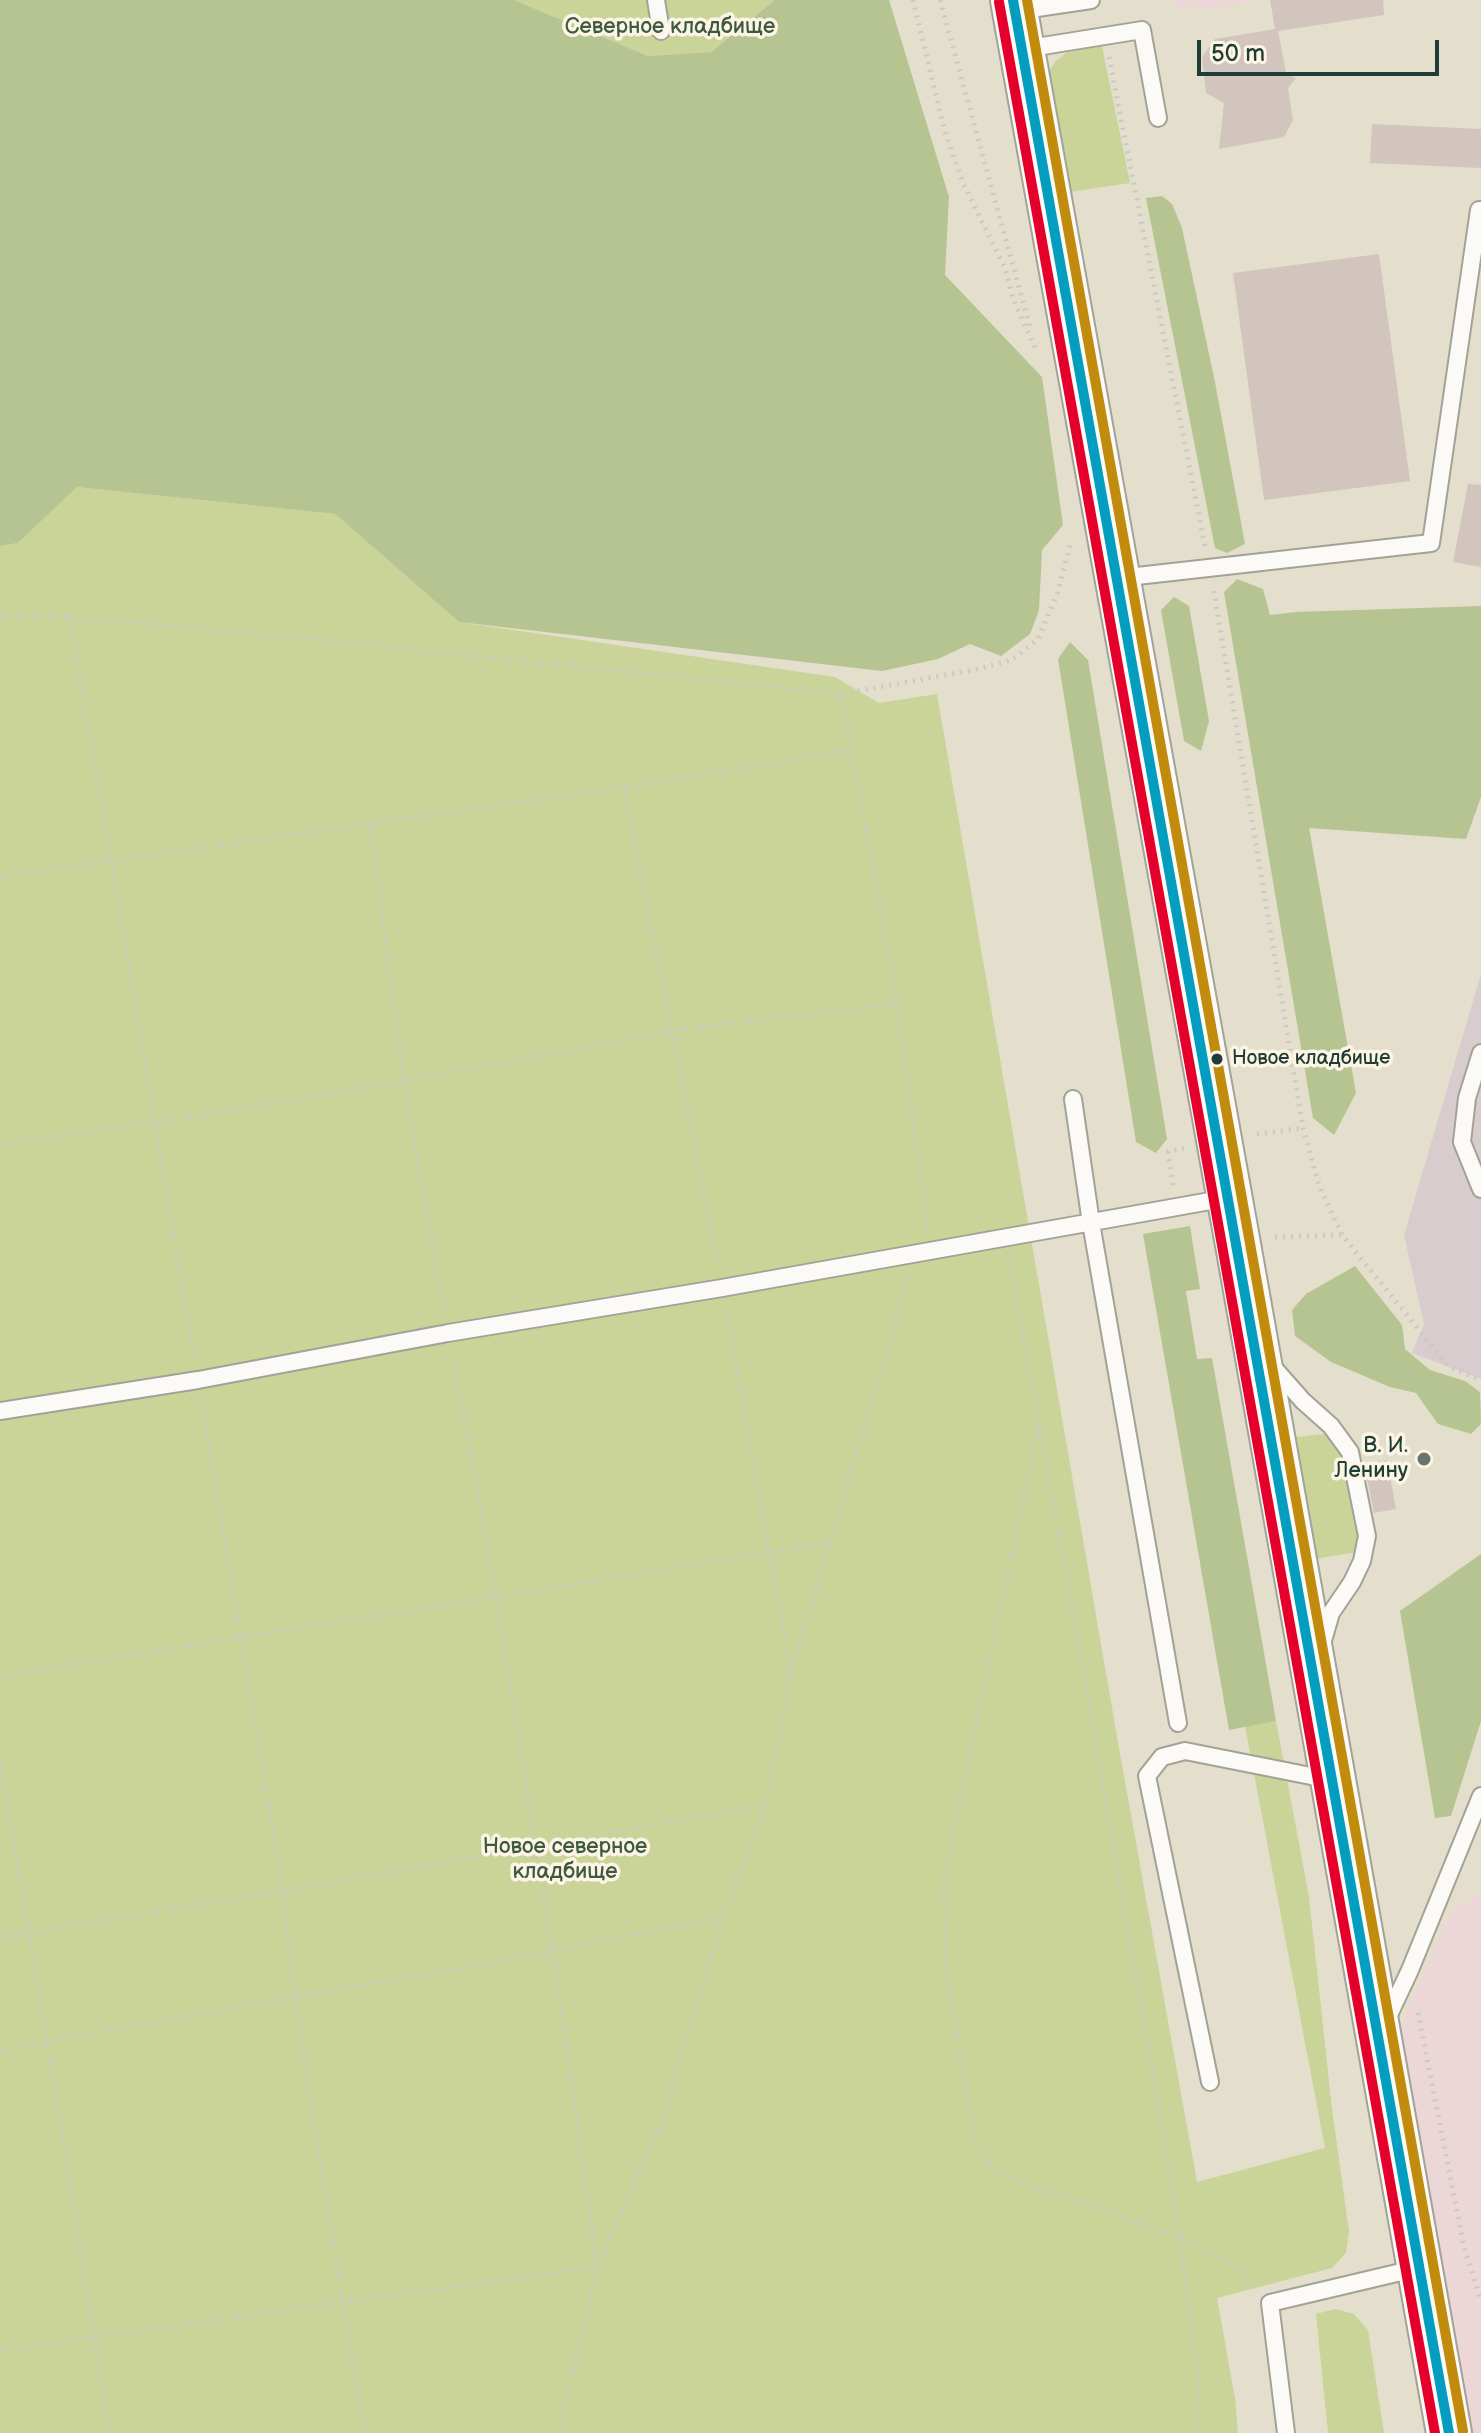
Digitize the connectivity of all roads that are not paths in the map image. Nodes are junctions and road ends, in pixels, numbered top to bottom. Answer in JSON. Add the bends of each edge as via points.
{"nodes":[{"id":1,"x":656,"y":0,"type":"edge"},
{"id":2,"x":1091,"y":0,"type":"edge"},
{"id":3,"x":1017,"y":20,"type":"edge"},
{"id":4,"x":661,"y":31,"type":"dead end"},
{"id":5,"x":1158,"y":118,"type":"dead end"},
{"id":6,"x":1479,"y":210,"type":"edge"},
{"id":7,"x":1118,"y":578,"type":"junction"},
{"id":8,"x":1481,"y":1053,"type":"edge"},
{"id":9,"x":1073,"y":1099,"type":"dead end"},
{"id":10,"x":1481,"y":1189,"type":"edge"},
{"id":11,"x":1233,"y":1218,"type":"junction"},
{"id":12,"x":1091,"y":1223,"type":"junction"},
{"id":13,"x":1254,"y":1341,"type":"junction"},
{"id":14,"x":0,"y":1411,"type":"edge"},
{"id":15,"x":1313,"y":1677,"type":"junction"},
{"id":16,"x":1178,"y":1723,"type":"dead end"},
{"id":17,"x":1332,"y":1781,"type":"junction"},
{"id":18,"x":1481,"y":1796,"type":"edge"},
{"id":19,"x":1378,"y":2036,"type":"junction"},
{"id":20,"x":1210,"y":2082,"type":"dead end"},
{"id":21,"x":1419,"y":2268,"type":"junction"},
{"id":22,"x":1286,"y":2433,"type":"edge"},
{"id":23,"x":1449,"y":2433,"type":"edge"}],
"edges":[{"from":1,"to":4,"type":"lane"},
{"from":2,"to":3,"type":"lane"},
{"from":3,"to":5,"type":"lane","via":[[1104,36],[1142,30]]},
{"from":3,"to":7,"type":"main road"},
{"from":6,"to":7,"type":"lane","via":[[1431,543]]},
{"from":7,"to":11,"type":"main road"},
{"from":8,"to":10,"type":"lane","via":[[1467,1098],[1462,1142]]},
{"from":9,"to":12,"type":"lane"},
{"from":11,"to":12,"type":"lane"},
{"from":11,"to":13,"type":"main road"},
{"from":12,"to":14,"type":"lane"},
{"from":12,"to":16,"type":"lane"},
{"from":13,"to":15,"type":"main road"},
{"from":13,"to":15,"type":"lane","via":[[1350,1452],[1367,1536],[1362,1561],[1331,1613]]},
{"from":15,"to":17,"type":"main road"},
{"from":17,"to":19,"type":"main road"},
{"from":17,"to":20,"type":"lane","via":[[1185,1751],[1162,1757],[1147,1776]]},
{"from":18,"to":19,"type":"lane"},
{"from":19,"to":21,"type":"main road"},
{"from":21,"to":22,"type":"lane","via":[[1270,2303]]},
{"from":21,"to":23,"type":"main road"}]}
